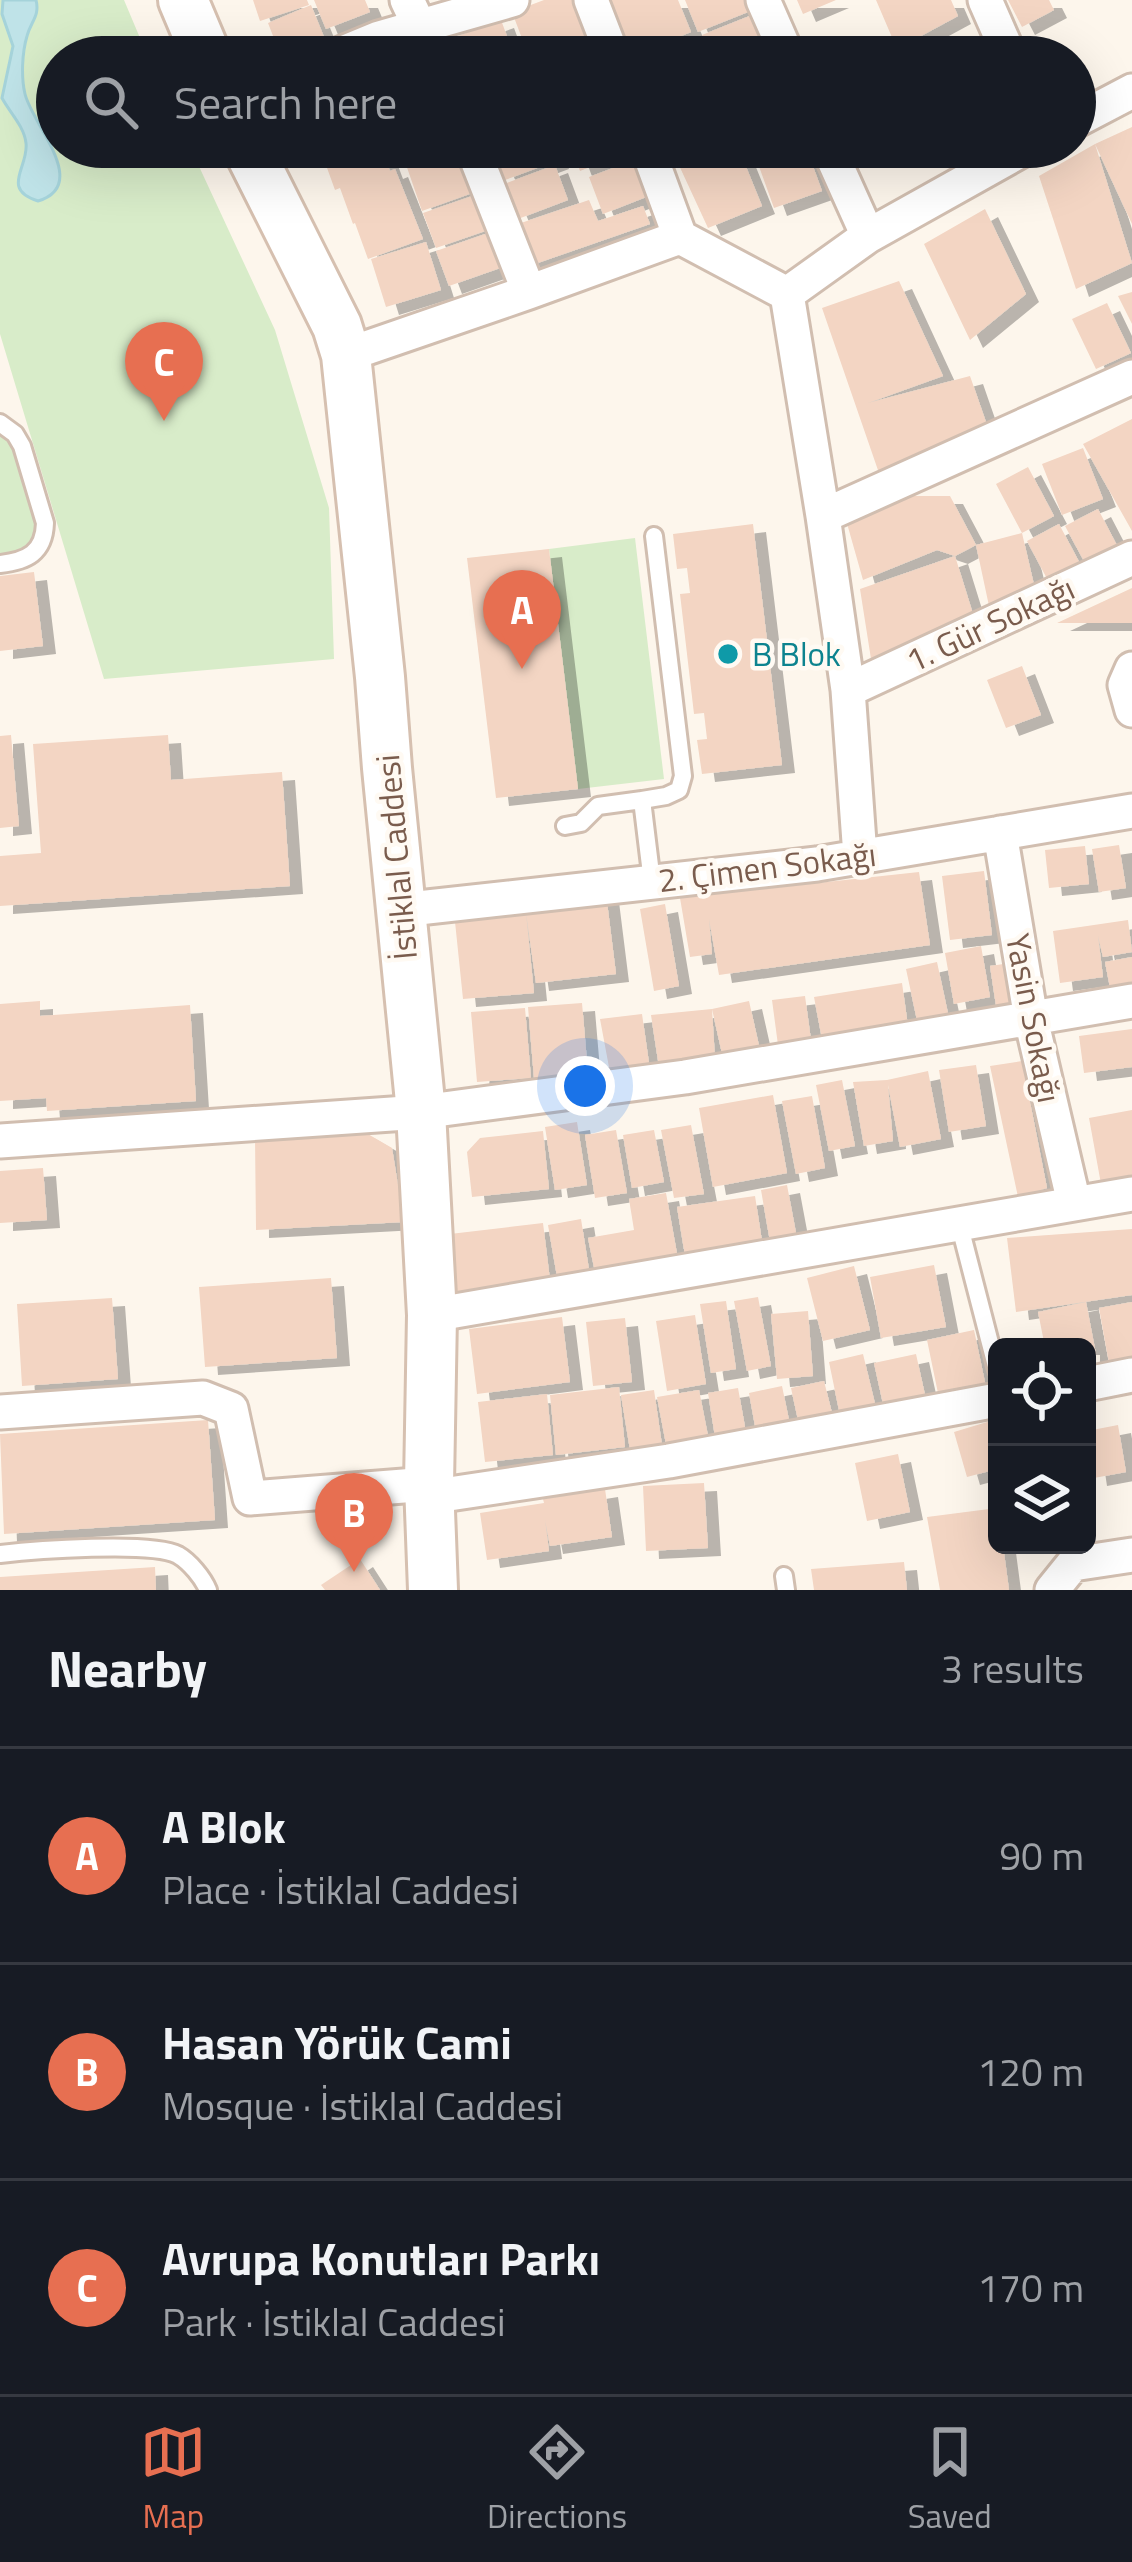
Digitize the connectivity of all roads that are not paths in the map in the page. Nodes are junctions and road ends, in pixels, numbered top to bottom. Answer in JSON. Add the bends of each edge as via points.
{"nodes":[{"id":1,"x":184,"y":0,"type":"edge"},
{"id":2,"x":512,"y":0,"type":"edge"},
{"id":3,"x":591,"y":0,"type":"edge"},
{"id":4,"x":763,"y":0,"type":"edge"},
{"id":5,"x":986,"y":0,"type":"edge"},
{"id":6,"x":414,"y":13,"type":"edge"},
{"id":7,"x":199,"y":36,"type":"edge"},
{"id":8,"x":382,"y":36,"type":"edge"},
{"id":9,"x":605,"y":36,"type":"edge"},
{"id":10,"x":779,"y":36,"type":"edge"},
{"id":11,"x":1001,"y":36,"type":"edge"},
{"id":12,"x":1132,"y":91,"type":"edge"},
{"id":13,"x":1096,"y":110,"type":"edge"},
{"id":14,"x":258,"y":168,"type":"edge"},
{"id":15,"x":480,"y":168,"type":"edge"},
{"id":16,"x":655,"y":168,"type":"edge"},
{"id":17,"x":837,"y":168,"type":"edge"},
{"id":18,"x":989,"y":168,"type":"edge"},
{"id":19,"x":868,"y":236,"type":"junction"},
{"id":20,"x":680,"y":237,"type":"junction"},
{"id":21,"x":530,"y":292,"type":"junction"},
{"id":22,"x":787,"y":293,"type":"junction"},
{"id":23,"x":346,"y":355,"type":"junction"},
{"id":24,"x":1132,"y":377,"type":"edge"},
{"id":25,"x":0,"y":423,"type":"edge"},
{"id":26,"x":824,"y":516,"type":"junction"},
{"id":27,"x":654,"y":536,"type":"dead end"},
{"id":28,"x":1132,"y":558,"type":"edge"},
{"id":29,"x":0,"y":564,"type":"edge"},
{"id":30,"x":1132,"y":669,"type":"edge"},
{"id":31,"x":848,"y":690,"type":"junction"},
{"id":32,"x":1132,"y":710,"type":"edge"},
{"id":33,"x":642,"y":800,"type":"junction"},
{"id":34,"x":1132,"y":811,"type":"edge"},
{"id":35,"x":565,"y":826,"type":"dead end"},
{"id":36,"x":1000,"y":833,"type":"junction"},
{"id":37,"x":860,"y":856,"type":"junction"},
{"id":38,"x":652,"y":882,"type":"junction"},
{"id":39,"x":400,"y":910,"type":"junction"},
{"id":40,"x":1132,"y":1001,"type":"edge"},
{"id":41,"x":1031,"y":1019,"type":"junction"},
{"id":42,"x":421,"y":1112,"type":"junction"},
{"id":43,"x":0,"y":1141,"type":"edge"},
{"id":44,"x":1132,"y":1194,"type":"edge"},
{"id":45,"x":1074,"y":1203,"type":"junction"},
{"id":46,"x":959,"y":1222,"type":"junction"},
{"id":47,"x":433,"y":1315,"type":"junction"},
{"id":48,"x":989,"y":1338,"type":"edge"},
{"id":49,"x":1132,"y":1376,"type":"edge"},
{"id":50,"x":1096,"y":1382,"type":"edge"},
{"id":51,"x":988,"y":1402,"type":"edge"},
{"id":52,"x":0,"y":1412,"type":"edge"},
{"id":53,"x":429,"y":1491,"type":"junction"},
{"id":54,"x":0,"y":1554,"type":"edge"},
{"id":55,"x":1132,"y":1555,"type":"edge"},
{"id":56,"x":208,"y":1590,"type":"edge"},
{"id":57,"x":433,"y":1590,"type":"edge"},
{"id":58,"x":1052,"y":1590,"type":"edge"}],
"edges":[{"from":1,"to":7,"type":"street"},
{"from":2,"to":6,"type":"street"},
{"from":3,"to":9,"type":"street"},
{"from":4,"to":10,"type":"street"},
{"from":5,"to":11,"type":"street"},
{"from":6,"to":8,"type":"street"},
{"from":12,"to":13,"type":"street"},
{"from":14,"to":23,"type":"street","name":"İstiklal Caddesi"},
{"from":15,"to":21,"type":"street"},
{"from":16,"to":20,"type":"street"},
{"from":17,"to":19,"type":"street"},
{"from":18,"to":19,"type":"street"},
{"from":19,"to":22,"type":"street"},
{"from":20,"to":21,"type":"street"},
{"from":20,"to":22,"type":"street"},
{"from":21,"to":23,"type":"street"},
{"from":22,"to":26,"type":"street"},
{"from":23,"to":39,"type":"street","name":"İstiklal Caddesi"},
{"from":24,"to":26,"type":"street"},
{"from":25,"to":29,"type":"lane","via":[[22,446],[45,537],[30,557]]},
{"from":26,"to":31,"type":"street"},
{"from":27,"to":33,"type":"lane","via":[[683,776],[673,794]]},
{"from":28,"to":31,"type":"street","name":"1. Gür Sokağı"},
{"from":30,"to":32,"type":"street","via":[[1125,685]]},
{"from":31,"to":37,"type":"street"},
{"from":33,"to":35,"type":"lane","via":[[598,806]]},
{"from":33,"to":38,"type":"lane"},
{"from":34,"to":36,"type":"street","name":"2. Çimen Sokağı"},
{"from":36,"to":37,"type":"street","name":"2. Çimen Sokağı"},
{"from":36,"to":41,"type":"street","name":"Yasin Sokağı"},
{"from":37,"to":38,"type":"street","name":"2. Çimen Sokağı"},
{"from":38,"to":39,"type":"street","name":"2. Çimen Sokağı"},
{"from":39,"to":42,"type":"street","name":"İstiklal Caddesi"},
{"from":40,"to":41,"type":"street"},
{"from":41,"to":42,"type":"street"},
{"from":41,"to":45,"type":"street","name":"Yasin Sokağı"},
{"from":42,"to":43,"type":"street"},
{"from":42,"to":47,"type":"street","name":"İstiklal Caddesi"},
{"from":44,"to":45,"type":"street"},
{"from":45,"to":46,"type":"street"},
{"from":46,"to":47,"type":"street"},
{"from":46,"to":48,"type":"lane"},
{"from":47,"to":53,"type":"street","name":"İstiklal Caddesi"},
{"from":49,"to":50,"type":"street"},
{"from":51,"to":53,"type":"street","via":[[669,1461]]},
{"from":52,"to":53,"type":"street","via":[[203,1398],[231,1409],[250,1498]]},
{"from":53,"to":57,"type":"street","name":"İstiklal Caddesi"},
{"from":54,"to":56,"type":"lane","via":[[176,1554]]},
{"from":55,"to":58,"type":"street","via":[[1073,1564]]}]}
